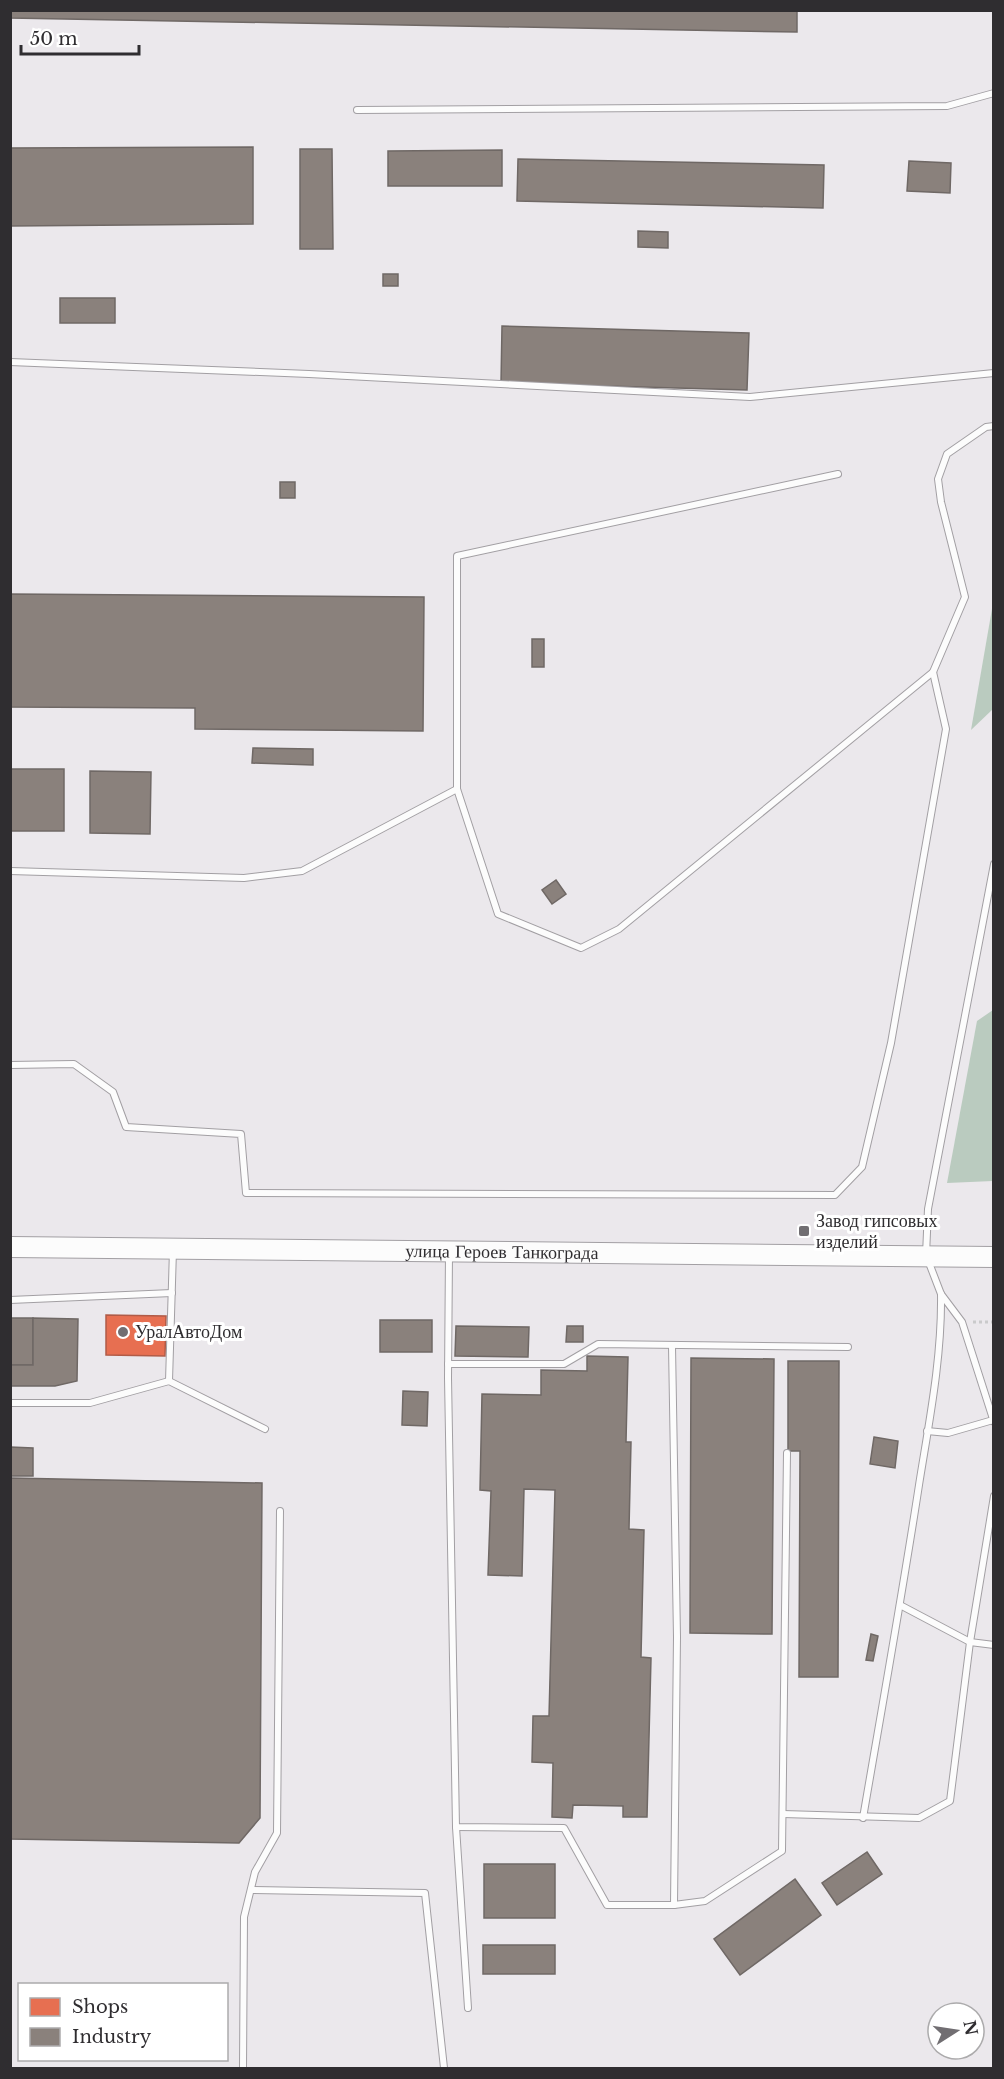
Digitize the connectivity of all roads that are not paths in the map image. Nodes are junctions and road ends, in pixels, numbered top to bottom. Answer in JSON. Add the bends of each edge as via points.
{"nodes":[{"id":1,"x":993,"y":93,"type":"edge"},
{"id":2,"x":357,"y":110,"type":"dead end"},
{"id":3,"x":10,"y":362,"type":"edge"},
{"id":4,"x":993,"y":373,"type":"edge"},
{"id":5,"x":993,"y":426,"type":"edge"},
{"id":6,"x":838,"y":474,"type":"dead end"},
{"id":7,"x":933,"y":672,"type":"junction"},
{"id":8,"x":457,"y":789,"type":"junction"},
{"id":9,"x":993,"y":862,"type":"edge"},
{"id":10,"x":10,"y":870,"type":"edge"},
{"id":11,"x":10,"y":1065,"type":"edge"},
{"id":12,"x":10,"y":1247,"type":"edge"},
{"id":13,"x":173,"y":1248,"type":"junction"},
{"id":14,"x":449,"y":1251,"type":"junction"},
{"id":15,"x":926,"y":1255,"type":"junction"},
{"id":16,"x":993,"y":1257,"type":"edge"},
{"id":17,"x":172,"y":1293,"type":"junction"},
{"id":18,"x":941,"y":1294,"type":"junction"},
{"id":19,"x":10,"y":1300,"type":"edge"},
{"id":20,"x":672,"y":1346,"type":"junction"},
{"id":21,"x":848,"y":1347,"type":"dead end"},
{"id":22,"x":448,"y":1364,"type":"junction"},
{"id":23,"x":169,"y":1381,"type":"junction"},
{"id":24,"x":10,"y":1403,"type":"edge"},
{"id":25,"x":993,"y":1421,"type":"edge"},
{"id":26,"x":265,"y":1429,"type":"dead end"},
{"id":27,"x":927,"y":1431,"type":"junction"},
{"id":28,"x":787,"y":1453,"type":"dead end"},
{"id":29,"x":993,"y":1496,"type":"edge"},
{"id":30,"x":280,"y":1511,"type":"dead end"},
{"id":31,"x":900,"y":1605,"type":"junction"},
{"id":32,"x":970,"y":1642,"type":"junction"},
{"id":33,"x":993,"y":1646,"type":"edge"},
{"id":34,"x":783,"y":1814,"type":"junction"},
{"id":35,"x":863,"y":1818,"type":"junction"},
{"id":36,"x":456,"y":1827,"type":"junction"},
{"id":37,"x":250,"y":1890,"type":"junction"},
{"id":38,"x":674,"y":1905,"type":"junction"},
{"id":39,"x":468,"y":2008,"type":"dead end"},
{"id":40,"x":243,"y":2068,"type":"edge"},
{"id":41,"x":444,"y":2068,"type":"edge"}],
"edges":[{"from":1,"to":2,"type":"lane","via":[[947,106]]},
{"from":3,"to":4,"type":"lane","via":[[750,397]]},
{"from":5,"to":7,"type":"lane","via":[[947,454],[938,479],[965,597]]},
{"from":6,"to":8,"type":"lane","via":[[457,556]]},
{"from":7,"to":8,"type":"lane","via":[[619,929],[581,948],[498,914]]},
{"from":7,"to":11,"type":"lane","via":[[946,729],[891,1043],[862,1167],[835,1194],[246,1193],[241,1134],[126,1127],[113,1092],[74,1064]]},
{"from":8,"to":10,"type":"lane","via":[[302,871],[244,878]]},
{"from":9,"to":15,"type":"lane","via":[[928,1209]]},
{"from":12,"to":13,"type":"main road","name":"улица Героев Танкограда"},
{"from":13,"to":14,"type":"main road","name":"улица Героев Танкограда"},
{"from":13,"to":17,"type":"lane"},
{"from":14,"to":15,"type":"main road","name":"улица Героев Танкограда"},
{"from":14,"to":22,"type":"lane"},
{"from":15,"to":16,"type":"main road","name":"улица Героев Танкограда"},
{"from":15,"to":18,"type":"lane"},
{"from":17,"to":19,"type":"lane"},
{"from":17,"to":23,"type":"lane"},
{"from":18,"to":25,"type":"lane","via":[[962,1322]]},
{"from":18,"to":27,"type":"lane","via":[[941,1331]]},
{"from":20,"to":21,"type":"lane"},
{"from":20,"to":22,"type":"lane","via":[[598,1344],[564,1364]]},
{"from":20,"to":38,"type":"lane","via":[[677,1637]]},
{"from":22,"to":36,"type":"lane"},
{"from":23,"to":24,"type":"lane","via":[[90,1403]]},
{"from":23,"to":26,"type":"lane"},
{"from":25,"to":27,"type":"lane","via":[[948,1433]]},
{"from":27,"to":31,"type":"lane"},
{"from":28,"to":34,"type":"lane"},
{"from":29,"to":32,"type":"lane"},
{"from":30,"to":37,"type":"lane","via":[[277,1833],[255,1872]]},
{"from":31,"to":32,"type":"lane"},
{"from":31,"to":35,"type":"lane"},
{"from":32,"to":33,"type":"lane"},
{"from":32,"to":35,"type":"lane","via":[[950,1801],[919,1818]]},
{"from":34,"to":35,"type":"lane"},
{"from":34,"to":38,"type":"lane","via":[[782,1851],[705,1901]]},
{"from":36,"to":38,"type":"lane","via":[[564,1828],[607,1905]]},
{"from":36,"to":39,"type":"lane"},
{"from":37,"to":40,"type":"lane","via":[[244,1917]]},
{"from":37,"to":41,"type":"lane","via":[[425,1893]]}]}
